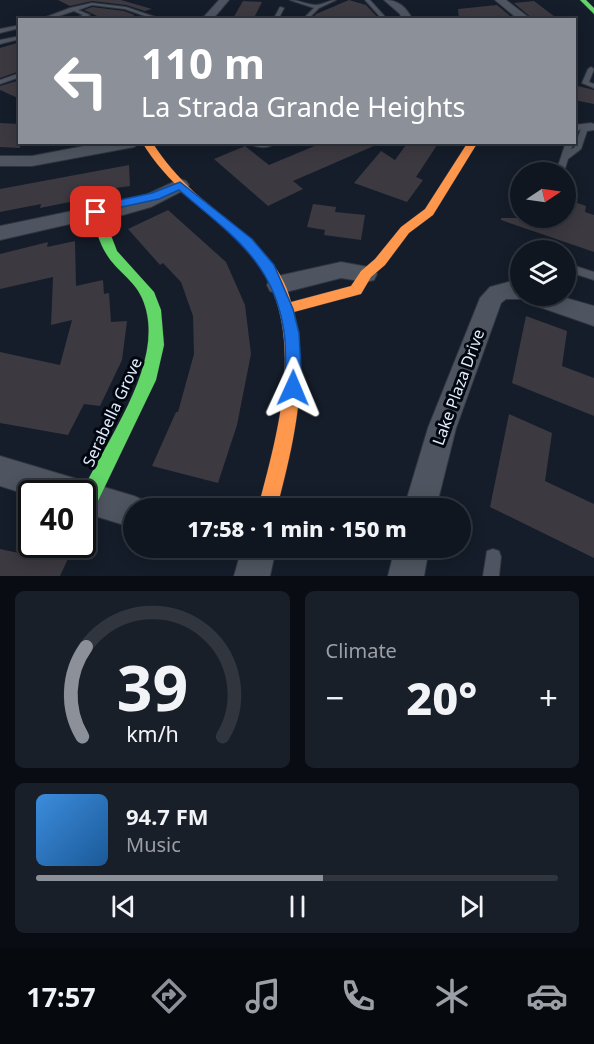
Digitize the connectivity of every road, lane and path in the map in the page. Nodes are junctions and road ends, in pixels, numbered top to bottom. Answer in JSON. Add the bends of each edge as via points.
{"nodes":[{"id":1,"x":224,"y":0,"type":"edge"},
{"id":2,"x":294,"y":0,"type":"edge"},
{"id":3,"x":334,"y":0,"type":"edge"},
{"id":4,"x":367,"y":0,"type":"edge"},
{"id":5,"x":389,"y":0,"type":"edge"},
{"id":6,"x":500,"y":0,"type":"edge"},
{"id":7,"x":583,"y":0,"type":"edge"},
{"id":8,"x":317,"y":7,"type":"junction"},
{"id":9,"x":282,"y":8,"type":"dead end"},
{"id":10,"x":72,"y":9,"type":"junction"},
{"id":11,"x":594,"y":12,"type":"edge"},
{"id":12,"x":46,"y":18,"type":"edge"},
{"id":13,"x":80,"y":18,"type":"edge"},
{"id":14,"x":156,"y":18,"type":"edge"},
{"id":15,"x":208,"y":18,"type":"edge"},
{"id":16,"x":278,"y":18,"type":"edge"},
{"id":17,"x":306,"y":18,"type":"edge"},
{"id":18,"x":384,"y":18,"type":"edge"},
{"id":19,"x":407,"y":18,"type":"edge"},
{"id":20,"x":524,"y":18,"type":"edge"},
{"id":21,"x":18,"y":27,"type":"edge"},
{"id":22,"x":10,"y":29,"type":"junction"},
{"id":23,"x":0,"y":31,"type":"edge"},
{"id":24,"x":18,"y":34,"type":"edge"},
{"id":25,"x":18,"y":36,"type":"edge"},
{"id":26,"x":0,"y":42,"type":"edge"},
{"id":27,"x":591,"y":69,"type":"dead end"},
{"id":28,"x":18,"y":76,"type":"edge"},
{"id":29,"x":0,"y":82,"type":"edge"},
{"id":30,"x":594,"y":86,"type":"edge"},
{"id":31,"x":594,"y":127,"type":"edge"},
{"id":32,"x":576,"y":130,"type":"edge"},
{"id":33,"x":123,"y":144,"type":"edge"},
{"id":34,"x":148,"y":144,"type":"edge"},
{"id":35,"x":472,"y":144,"type":"edge"},
{"id":36,"x":569,"y":144,"type":"edge"},
{"id":37,"x":566,"y":157,"type":"junction"},
{"id":38,"x":0,"y":161,"type":"edge"},
{"id":39,"x":564,"y":162,"type":"edge"},
{"id":40,"x":180,"y":186,"type":"junction"},
{"id":41,"x":96,"y":212,"type":"junction"},
{"id":42,"x":0,"y":233,"type":"edge"},
{"id":43,"x":576,"y":270,"type":"edge"},
{"id":44,"x":366,"y":274,"type":"junction"},
{"id":45,"x":594,"y":276,"type":"edge"},
{"id":46,"x":278,"y":285,"type":"junction"},
{"id":47,"x":510,"y":289,"type":"edge"},
{"id":48,"x":566,"y":306,"type":"edge"},
{"id":49,"x":286,"y":309,"type":"junction"},
{"id":50,"x":594,"y":316,"type":"edge"},
{"id":51,"x":0,"y":471,"type":"edge"},
{"id":52,"x":30,"y":480,"type":"edge"},
{"id":53,"x":91,"y":480,"type":"edge"},
{"id":54,"x":270,"y":498,"type":"edge"},
{"id":55,"x":423,"y":498,"type":"edge"},
{"id":56,"x":96,"y":500,"type":"edge"},
{"id":57,"x":123,"y":509,"type":"edge"},
{"id":58,"x":493,"y":557,"type":"dead end"},
{"id":59,"x":410,"y":558,"type":"edge"},
{"id":60,"x":406,"y":576,"type":"edge"},
{"id":61,"x":490,"y":576,"type":"edge"}],
"edges":[{"from":1,"to":15,"type":"street"},
{"from":2,"to":8,"type":"lane"},
{"from":3,"to":8,"type":"lane"},
{"from":4,"to":18,"type":"lane"},
{"from":5,"to":19,"type":"street"},
{"from":6,"to":20,"type":"street"},
{"from":7,"to":11,"type":"street"},
{"from":8,"to":17,"type":"lane"},
{"from":9,"to":16,"type":"lane"},
{"from":10,"to":12,"type":"lane"},
{"from":10,"to":13,"type":"lane","via":[[88,15]]},
{"from":10,"to":14,"type":"lane","via":[[87,4],[117,6]]},
{"from":21,"to":22,"type":"lane"},
{"from":22,"to":23,"type":"lane"},
{"from":22,"to":24,"type":"lane"},
{"from":25,"to":26,"type":"lane"},
{"from":27,"to":30,"type":"lane","via":[[585,83]]},
{"from":28,"to":29,"type":"lane"},
{"from":31,"to":32,"type":"lane","via":[[582,125]]},
{"from":31,"to":37,"type":"lane","via":[[584,129],[577,150]]},
{"from":33,"to":38,"type":"street","via":[[32,161]]},
{"from":34,"to":40,"type":"street","via":[[159,164]]},
{"from":35,"to":44,"type":"street","via":[[429,212],[405,230]]},
{"from":36,"to":37,"type":"lane"},
{"from":37,"to":39,"type":"lane"},
{"from":40,"to":41,"type":"street","via":[[144,203]]},
{"from":40,"to":46,"type":"street","via":[[261,256]]},
{"from":41,"to":42,"type":"street"},
{"from":41,"to":53,"type":"street","name":"Serabella Grove","via":[[108,245],[139,280],[153,304],[158,337],[150,377]]},
{"from":43,"to":45,"type":"lane"},
{"from":44,"to":46,"type":"street","via":[[341,270]]},
{"from":44,"to":49,"type":"street","via":[[356,290]]},
{"from":46,"to":49,"type":"street"},
{"from":47,"to":55,"type":"street","name":"Lake Plaza Drive","via":[[498,291],[491,298],[457,382]]},
{"from":48,"to":50,"type":"street","name":"Lake Plaza Drive"},
{"from":49,"to":54,"type":"street","via":[[292,333],[293,388]]},
{"from":51,"to":52,"type":"street"},
{"from":56,"to":57,"type":"street"},
{"from":58,"to":61,"type":"lane"},
{"from":59,"to":60,"type":"street"}]}
